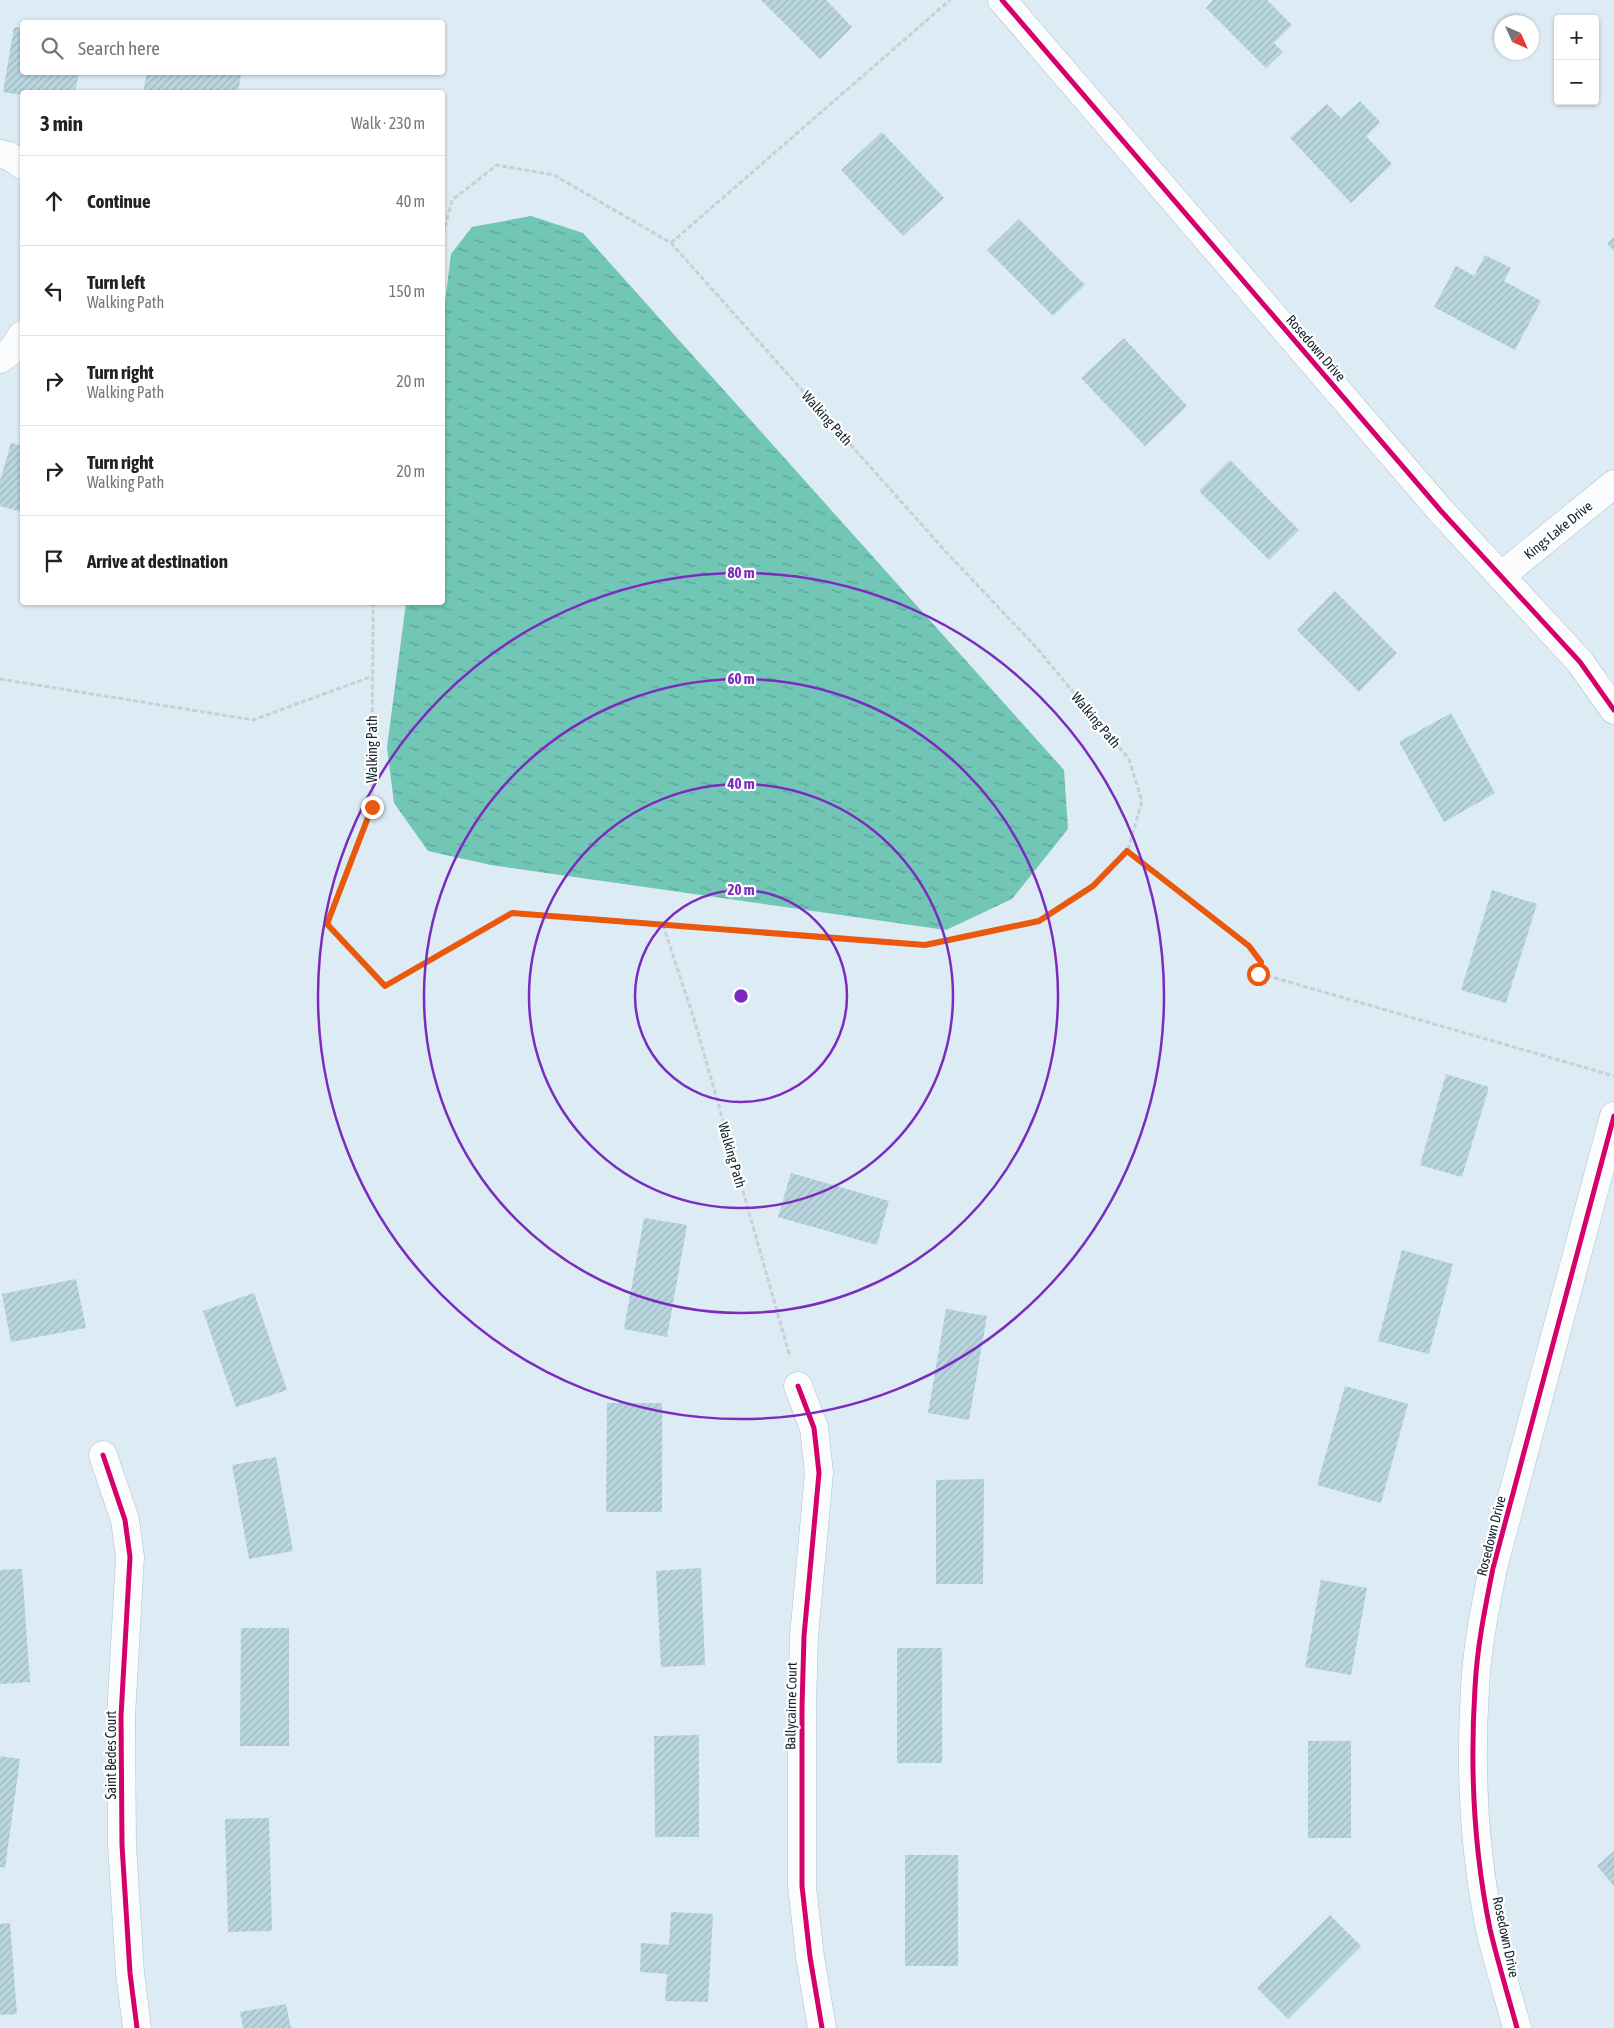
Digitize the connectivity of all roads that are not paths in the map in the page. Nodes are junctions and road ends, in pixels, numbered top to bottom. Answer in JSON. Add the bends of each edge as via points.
{"nodes":[{"id":1,"x":1002,"y":0,"type":"edge"},
{"id":2,"x":0,"y":154,"type":"edge"},
{"id":3,"x":20,"y":164,"type":"edge"},
{"id":4,"x":20,"y":338,"type":"edge"},
{"id":5,"x":0,"y":358,"type":"edge"},
{"id":6,"x":1614,"y":484,"type":"edge"},
{"id":7,"x":1501,"y":576,"type":"junction"},
{"id":8,"x":1614,"y":710,"type":"edge"},
{"id":9,"x":1614,"y":1116,"type":"edge"},
{"id":10,"x":798,"y":1386,"type":"road end"},
{"id":11,"x":103,"y":1455,"type":"dead end"},
{"id":12,"x":137,"y":2028,"type":"edge"},
{"id":13,"x":822,"y":2028,"type":"edge"},
{"id":14,"x":1517,"y":2028,"type":"edge"}],
"edges":[{"from":1,"to":7,"type":"street","name":"Rosedown Drive","via":[[1441,511]]},
{"from":2,"to":3,"type":"street"},
{"from":4,"to":5,"type":"street","via":[[12,350]]},
{"from":6,"to":7,"type":"street","name":"Kings Lake Drive"},
{"from":7,"to":8,"type":"street","name":"Rosedown Drive","via":[[1580,662]]},
{"from":9,"to":14,"type":"street","name":"Rosedown Drive","via":[[1493,1568],[1475,1687],[1473,1756],[1478,1853],[1490,1928]]},
{"from":10,"to":13,"type":"street","name":"Ballycairne Court","via":[[814,1428],[819,1473],[804,1636],[802,1876],[810,1956]]},
{"from":11,"to":12,"type":"street","name":"Saint Bedes Court","via":[[125,1520],[130,1557],[121,1716],[122,1845]]}]}
